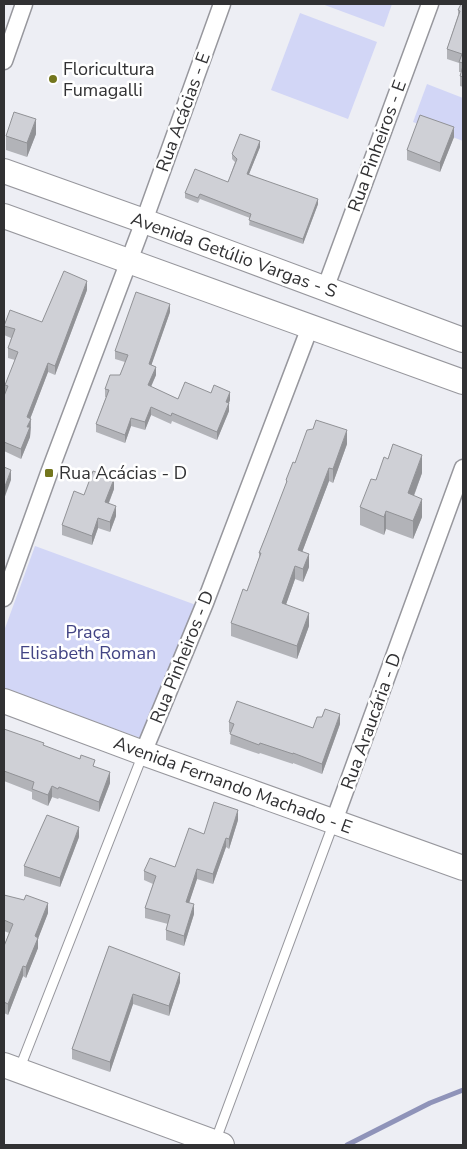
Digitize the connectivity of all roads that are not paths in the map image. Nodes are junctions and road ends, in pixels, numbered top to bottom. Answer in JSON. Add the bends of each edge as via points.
{"nodes":[{"id":1,"x":24,"y":4,"type":"edge"},
{"id":2,"x":222,"y":4,"type":"edge"},
{"id":3,"x":430,"y":4,"type":"edge"},
{"id":4,"x":4,"y":61,"type":"edge"},
{"id":5,"x":4,"y":171,"type":"edge"},
{"id":6,"x":4,"y":216,"type":"edge"},
{"id":7,"x":144,"y":221,"type":"junction"},
{"id":8,"x":129,"y":261,"type":"junction"},
{"id":9,"x":325,"y":289,"type":"junction"},
{"id":10,"x":310,"y":327,"type":"junction"},
{"id":11,"x":463,"y":340,"type":"edge"},
{"id":12,"x":463,"y":382,"type":"edge"},
{"id":13,"x":463,"y":468,"type":"edge"},
{"id":14,"x":4,"y":598,"type":"edge"},
{"id":15,"x":4,"y":701,"type":"edge"},
{"id":16,"x":144,"y":754,"type":"junction"},
{"id":17,"x":334,"y":821,"type":"junction"},
{"id":18,"x":463,"y":868,"type":"edge"},
{"id":19,"x":11,"y":1068,"type":"edge"},
{"id":20,"x":218,"y":1144,"type":"edge"}],
"edges":[{"from":1,"to":4,"type":"street"},
{"from":2,"to":7,"type":"street","name":"Rua Acácias - E"},
{"from":3,"to":9,"type":"street","name":"Rua Pinheiros - E"},
{"from":5,"to":7,"type":"street","name":"Avenida Getúlio Vargas - S"},
{"from":6,"to":8,"type":"street"},
{"from":7,"to":8,"type":"street"},
{"from":7,"to":9,"type":"street","name":"Avenida Getúlio Vargas - S"},
{"from":8,"to":10,"type":"street"},
{"from":8,"to":14,"type":"street"},
{"from":9,"to":11,"type":"street","name":"Avenida Getúlio Vargas - S"},
{"from":10,"to":12,"type":"street"},
{"from":10,"to":16,"type":"street","name":"Rua Pinheiros - D"},
{"from":13,"to":17,"type":"street","name":"Rua Araucária - D"},
{"from":15,"to":16,"type":"street","name":"Avenida Fernando Machado - E"},
{"from":16,"to":17,"type":"street","name":"Avenida Fernando Machado - E"},
{"from":16,"to":19,"type":"lane","name":"Rua Pinheiros - D"},
{"from":17,"to":18,"type":"street","name":"Avenida Fernando Machado - E"},
{"from":17,"to":20,"type":"lane","name":"Rua Araucária - D"},
{"from":19,"to":20,"type":"street"}]}
